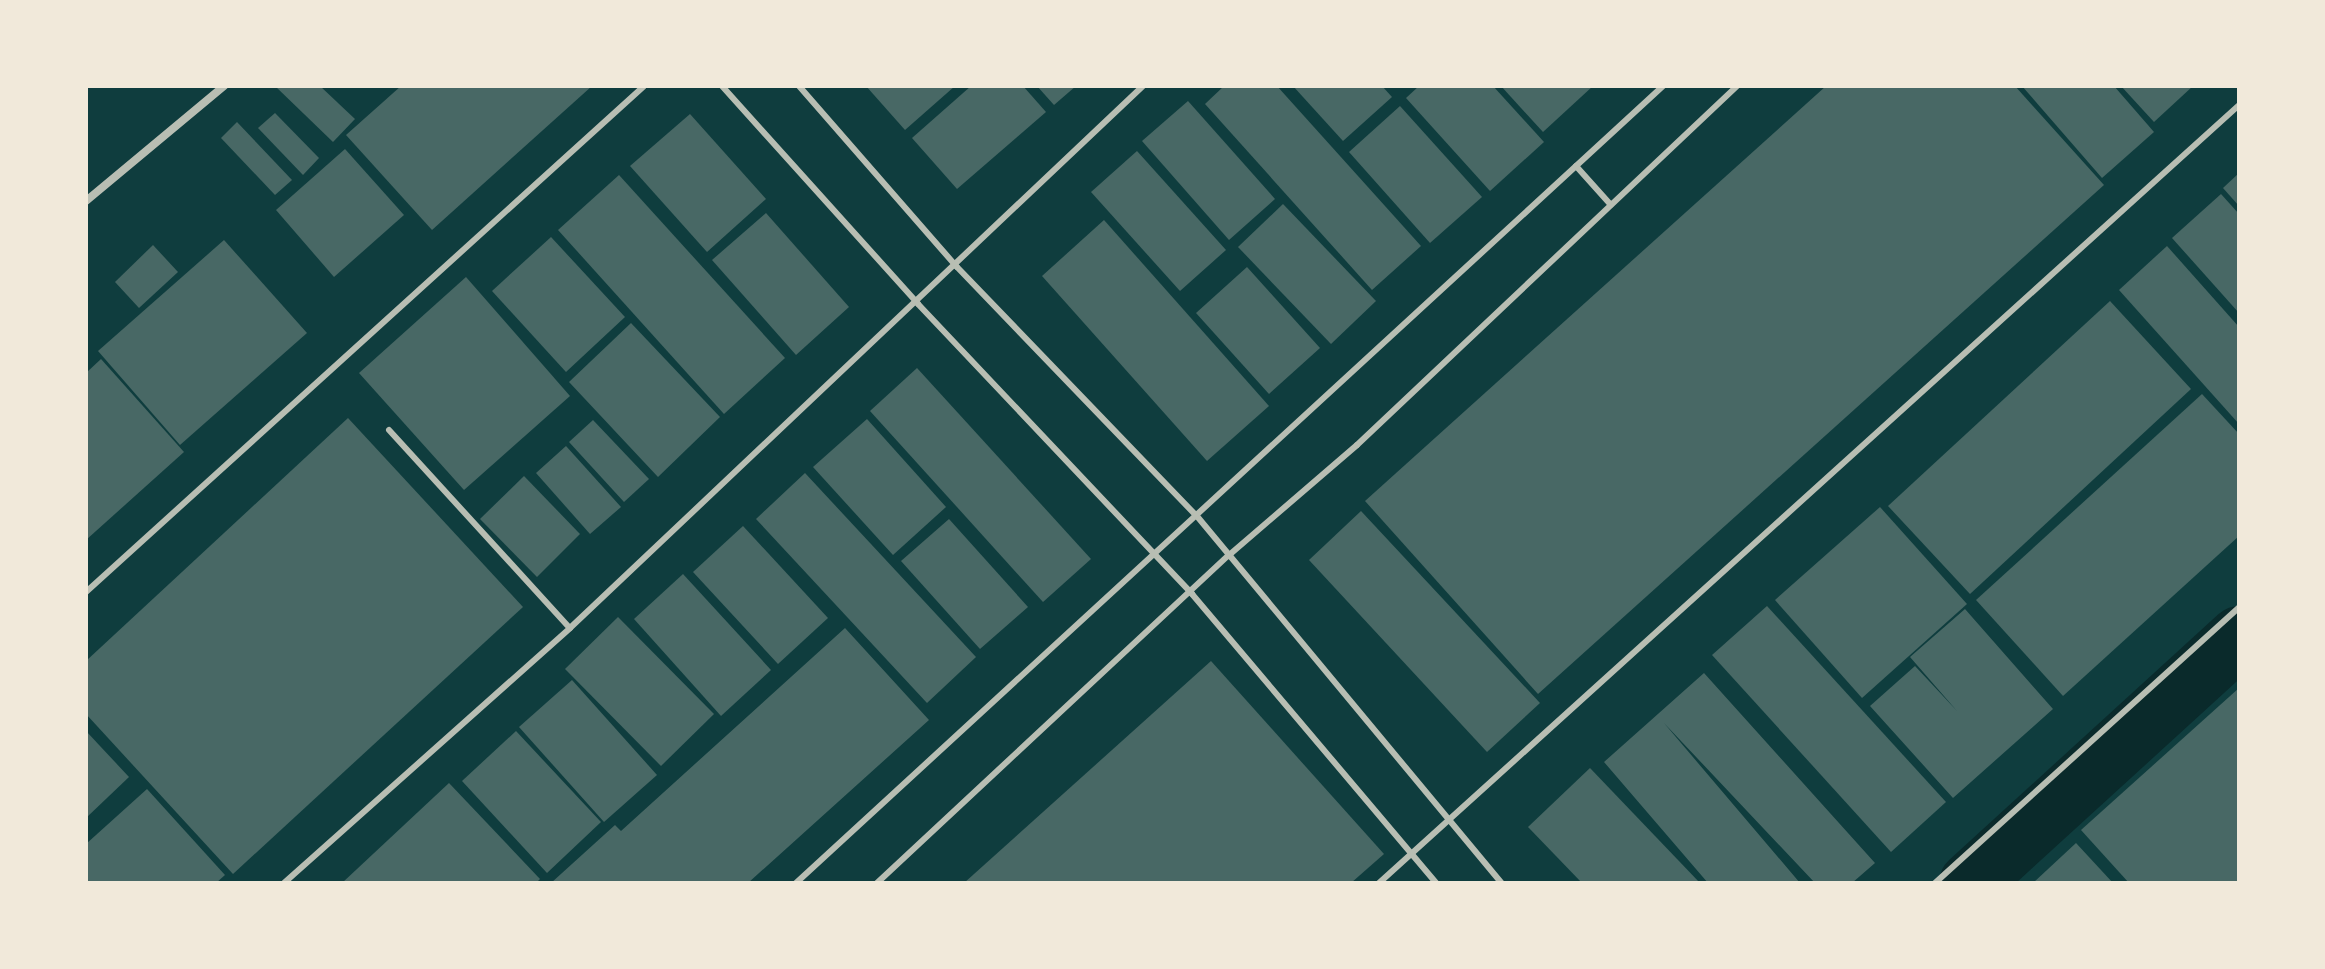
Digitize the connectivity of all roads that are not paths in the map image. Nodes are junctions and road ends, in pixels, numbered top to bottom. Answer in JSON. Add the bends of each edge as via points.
{"nodes":[{"id":1,"x":224,"y":86,"type":"edge"},
{"id":2,"x":644,"y":86,"type":"edge"},
{"id":3,"x":722,"y":86,"type":"edge"},
{"id":4,"x":799,"y":86,"type":"edge"},
{"id":5,"x":1143,"y":86,"type":"edge"},
{"id":6,"x":1663,"y":86,"type":"edge"},
{"id":7,"x":1737,"y":86,"type":"edge"},
{"id":8,"x":2239,"y":105,"type":"edge"},
{"id":9,"x":1576,"y":166,"type":"junction"},
{"id":10,"x":86,"y":201,"type":"edge"},
{"id":11,"x":1611,"y":205,"type":"junction"},
{"id":12,"x":957,"y":267,"type":"junction"},
{"id":13,"x":918,"y":304,"type":"junction"},
{"id":14,"x":389,"y":430,"type":"dead end"},
{"id":15,"x":1196,"y":515,"type":"junction"},
{"id":16,"x":1154,"y":551,"type":"junction"},
{"id":17,"x":1228,"y":556,"type":"junction"},
{"id":18,"x":86,"y":592,"type":"edge"},
{"id":19,"x":1192,"y":594,"type":"junction"},
{"id":20,"x":2239,"y":607,"type":"edge"},
{"id":21,"x":570,"y":628,"type":"junction"},
{"id":22,"x":1446,"y":819,"type":"junction"},
{"id":23,"x":1410,"y":854,"type":"junction"},
{"id":24,"x":284,"y":883,"type":"edge"},
{"id":25,"x":796,"y":883,"type":"edge"},
{"id":26,"x":877,"y":883,"type":"edge"},
{"id":27,"x":1379,"y":883,"type":"edge"},
{"id":28,"x":1436,"y":883,"type":"edge"},
{"id":29,"x":1501,"y":883,"type":"edge"},
{"id":30,"x":1935,"y":883,"type":"edge"}],
"edges":[{"from":1,"to":10,"type":"street"},
{"from":2,"to":18,"type":"lane"},
{"from":3,"to":13,"type":"lane"},
{"from":4,"to":12,"type":"lane"},
{"from":5,"to":12,"type":"lane"},
{"from":6,"to":9,"type":"lane"},
{"from":7,"to":11,"type":"lane"},
{"from":8,"to":22,"type":"lane"},
{"from":9,"to":11,"type":"lane"},
{"from":9,"to":15,"type":"lane"},
{"from":11,"to":17,"type":"lane","via":[[1357,445]]},
{"from":12,"to":13,"type":"lane"},
{"from":12,"to":15,"type":"lane"},
{"from":13,"to":16,"type":"lane"},
{"from":13,"to":21,"type":"lane"},
{"from":14,"to":21,"type":"lane"},
{"from":15,"to":16,"type":"lane"},
{"from":15,"to":17,"type":"lane"},
{"from":16,"to":19,"type":"lane"},
{"from":16,"to":25,"type":"lane"},
{"from":17,"to":19,"type":"lane"},
{"from":17,"to":22,"type":"lane"},
{"from":19,"to":23,"type":"lane"},
{"from":19,"to":26,"type":"lane"},
{"from":20,"to":30,"type":"lane"},
{"from":21,"to":24,"type":"lane"},
{"from":22,"to":23,"type":"lane"},
{"from":22,"to":29,"type":"lane"},
{"from":23,"to":27,"type":"lane"},
{"from":23,"to":28,"type":"lane"}]}
